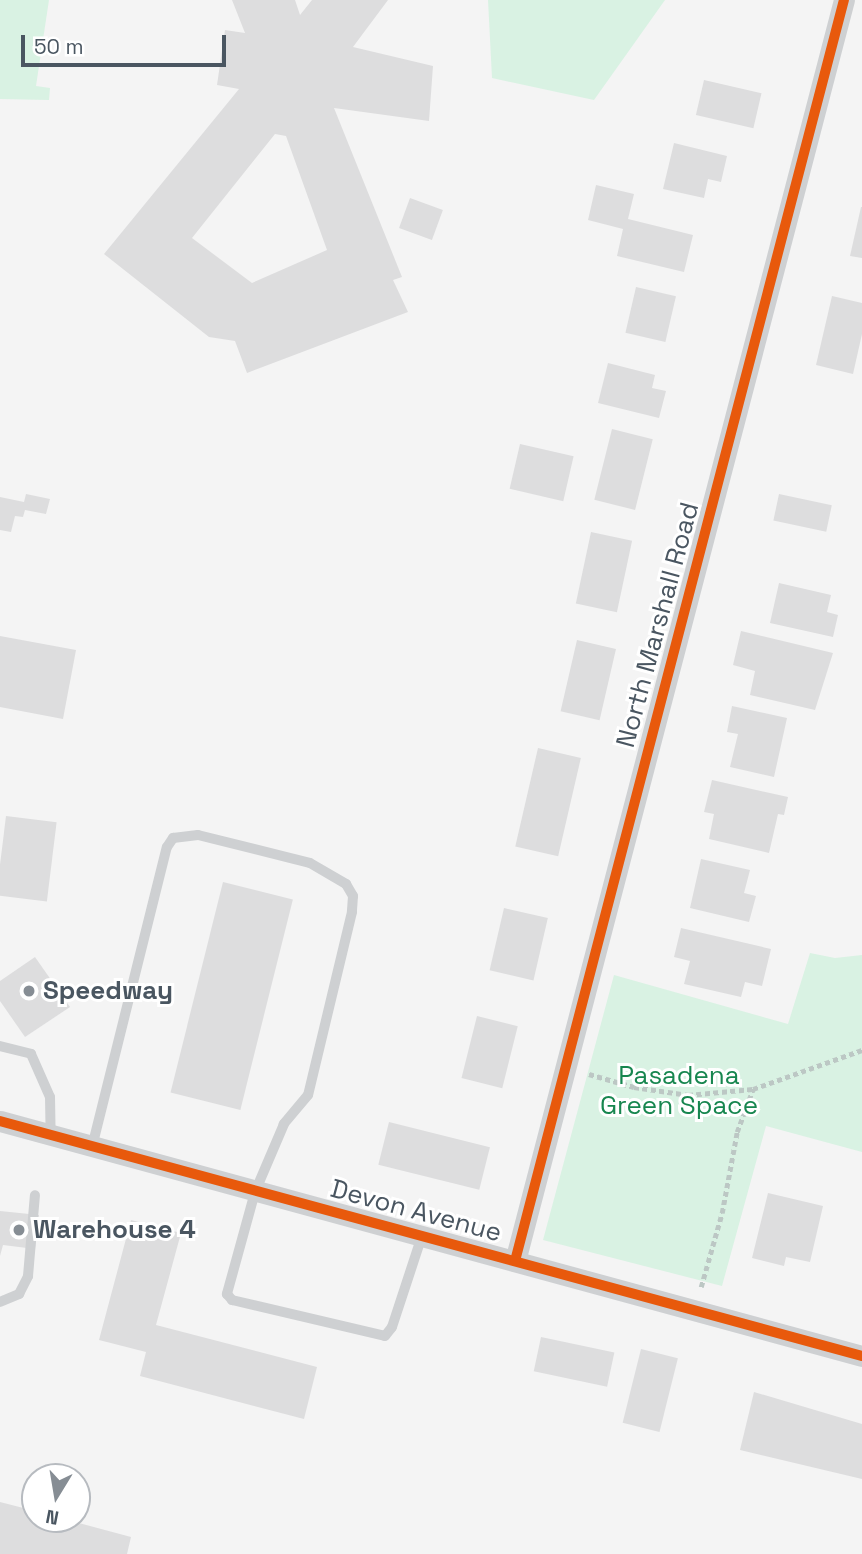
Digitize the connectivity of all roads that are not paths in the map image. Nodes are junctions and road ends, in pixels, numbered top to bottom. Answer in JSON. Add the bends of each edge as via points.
{"nodes":[{"id":1,"x":844,"y":0,"type":"edge"},
{"id":2,"x":0,"y":1046,"type":"edge"},
{"id":3,"x":0,"y":1121,"type":"edge"},
{"id":4,"x":51,"y":1136,"type":"junction"},
{"id":5,"x":92,"y":1147,"type":"junction"},
{"id":6,"x":255,"y":1192,"type":"junction"},
{"id":7,"x":35,"y":1195,"type":"dead end"},
{"id":8,"x":422,"y":1236,"type":"junction"},
{"id":9,"x":515,"y":1261,"type":"junction"},
{"id":10,"x":0,"y":1303,"type":"edge"},
{"id":11,"x":862,"y":1356,"type":"edge"}],
"edges":[{"from":1,"to":9,"type":"street","name":"North Marshall Road"},
{"from":2,"to":4,"type":"lane","via":[[31,1054],[50,1097]]},
{"from":3,"to":4,"type":"street","name":"Devon Avenue"},
{"from":4,"to":5,"type":"street","name":"Devon Avenue"},
{"from":5,"to":6,"type":"street","name":"Devon Avenue"},
{"from":5,"to":6,"type":"lane","via":[[167,847],[173,838],[198,835],[310,863],[346,884],[352,912],[309,1095],[284,1124]]},
{"from":6,"to":8,"type":"street","name":"Devon Avenue"},
{"from":6,"to":8,"type":"lane","via":[[227,1294],[232,1300],[384,1336],[392,1327]]},
{"from":7,"to":10,"type":"lane","via":[[28,1276],[19,1294]]},
{"from":8,"to":9,"type":"street","name":"Devon Avenue"},
{"from":9,"to":11,"type":"street","name":"Devon Avenue"}]}
